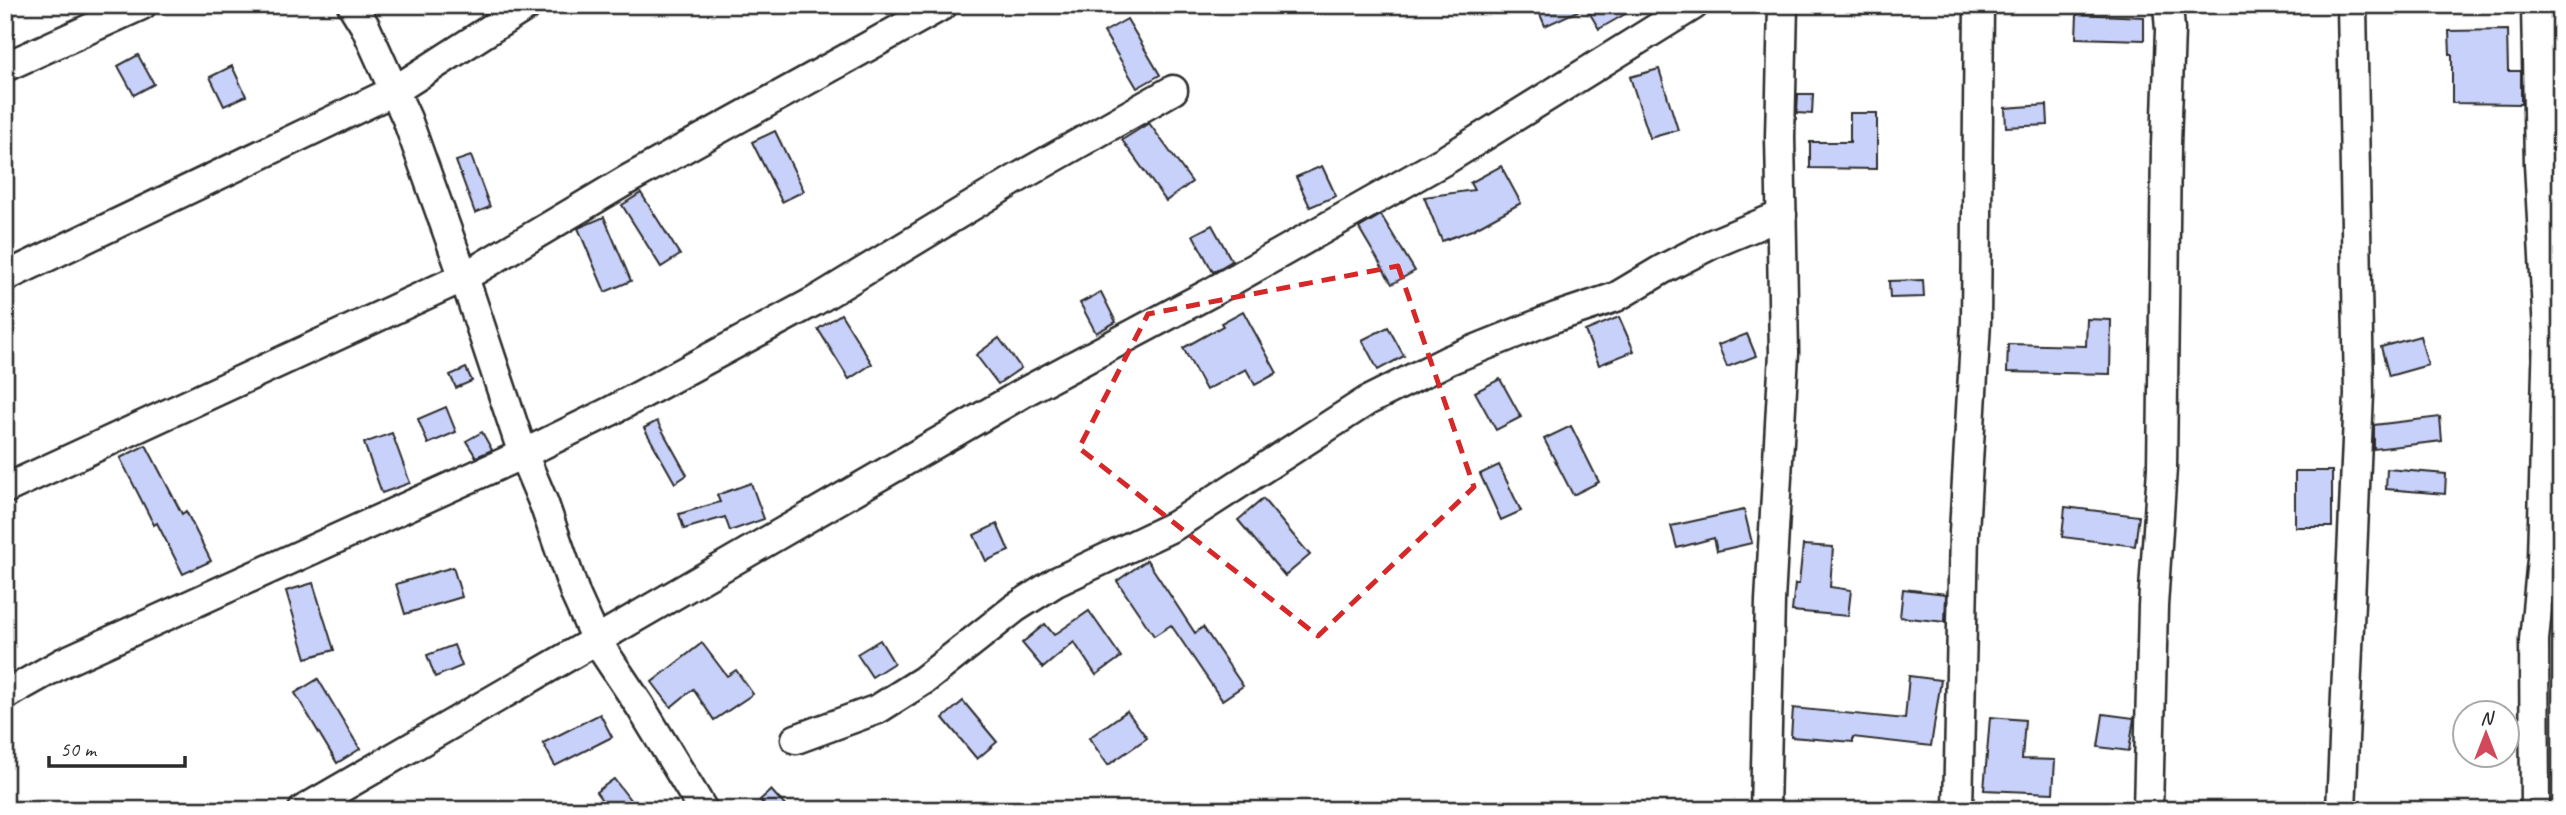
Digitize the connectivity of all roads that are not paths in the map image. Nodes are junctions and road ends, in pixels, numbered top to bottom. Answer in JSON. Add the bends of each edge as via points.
{"nodes":[{"id":1,"x":142,"y":5,"type":"edge"},
{"id":2,"x":352,"y":5,"type":"edge"},
{"id":3,"x":528,"y":5,"type":"edge"},
{"id":4,"x":943,"y":5,"type":"edge"},
{"id":5,"x":1694,"y":5,"type":"edge"},
{"id":6,"x":1783,"y":5,"type":"edge"},
{"id":7,"x":1979,"y":5,"type":"edge"},
{"id":8,"x":2168,"y":5,"type":"edge"},
{"id":9,"x":2352,"y":5,"type":"edge"},
{"id":10,"x":2536,"y":5,"type":"edge"},
{"id":11,"x":5,"y":67,"type":"edge"},
{"id":12,"x":1173,"y":90,"type":"dead end"},
{"id":13,"x":394,"y":91,"type":"junction"},
{"id":14,"x":2551,"y":189,"type":"edge"},
{"id":15,"x":1782,"y":215,"type":"junction"},
{"id":16,"x":5,"y":277,"type":"edge"},
{"id":17,"x":464,"y":277,"type":"junction"},
{"id":18,"x":523,"y":454,"type":"junction"},
{"id":19,"x":5,"y":489,"type":"edge"},
{"id":20,"x":596,"y":640,"type":"junction"},
{"id":21,"x":5,"y":695,"type":"edge"},
{"id":22,"x":796,"y":738,"type":"dead end"},
{"id":23,"x":693,"y":807,"type":"edge"},
{"id":24,"x":303,"y":810,"type":"edge"},
{"id":25,"x":1765,"y":810,"type":"edge"},
{"id":26,"x":1958,"y":810,"type":"edge"},
{"id":27,"x":2147,"y":810,"type":"edge"},
{"id":28,"x":2340,"y":810,"type":"edge"},
{"id":29,"x":2535,"y":810,"type":"edge"}],
"edges":[{"from":1,"to":11,"type":"street"},
{"from":2,"to":13,"type":"street"},
{"from":3,"to":13,"type":"street"},
{"from":4,"to":17,"type":"street","via":[[627,180]]},
{"from":5,"to":20,"type":"street","via":[[1447,159],[1028,390]]},
{"from":6,"to":15,"type":"street"},
{"from":7,"to":26,"type":"street","via":[[1976,322],[1964,532]]},
{"from":8,"to":27,"type":"street","via":[[2162,468]]},
{"from":9,"to":28,"type":"street","via":[[2359,394]]},
{"from":10,"to":14,"type":"street"},
{"from":12,"to":18,"type":"street","via":[[815,301]]},
{"from":13,"to":16,"type":"street"},
{"from":13,"to":17,"type":"street"},
{"from":14,"to":29,"type":"street","via":[[2542,548],[2534,640]]},
{"from":15,"to":22,"type":"street","via":[[1700,250],[1616,297],[1448,360],[1367,401],[1174,526],[1056,582],[878,709]]},
{"from":15,"to":25,"type":"street","via":[[1784,353],[1770,601]]},
{"from":17,"to":18,"type":"street"},
{"from":17,"to":19,"type":"street"},
{"from":18,"to":20,"type":"street"},
{"from":18,"to":21,"type":"street","via":[[64,662]]},
{"from":20,"to":23,"type":"street","via":[[640,706]]},
{"from":20,"to":24,"type":"street"}]}
